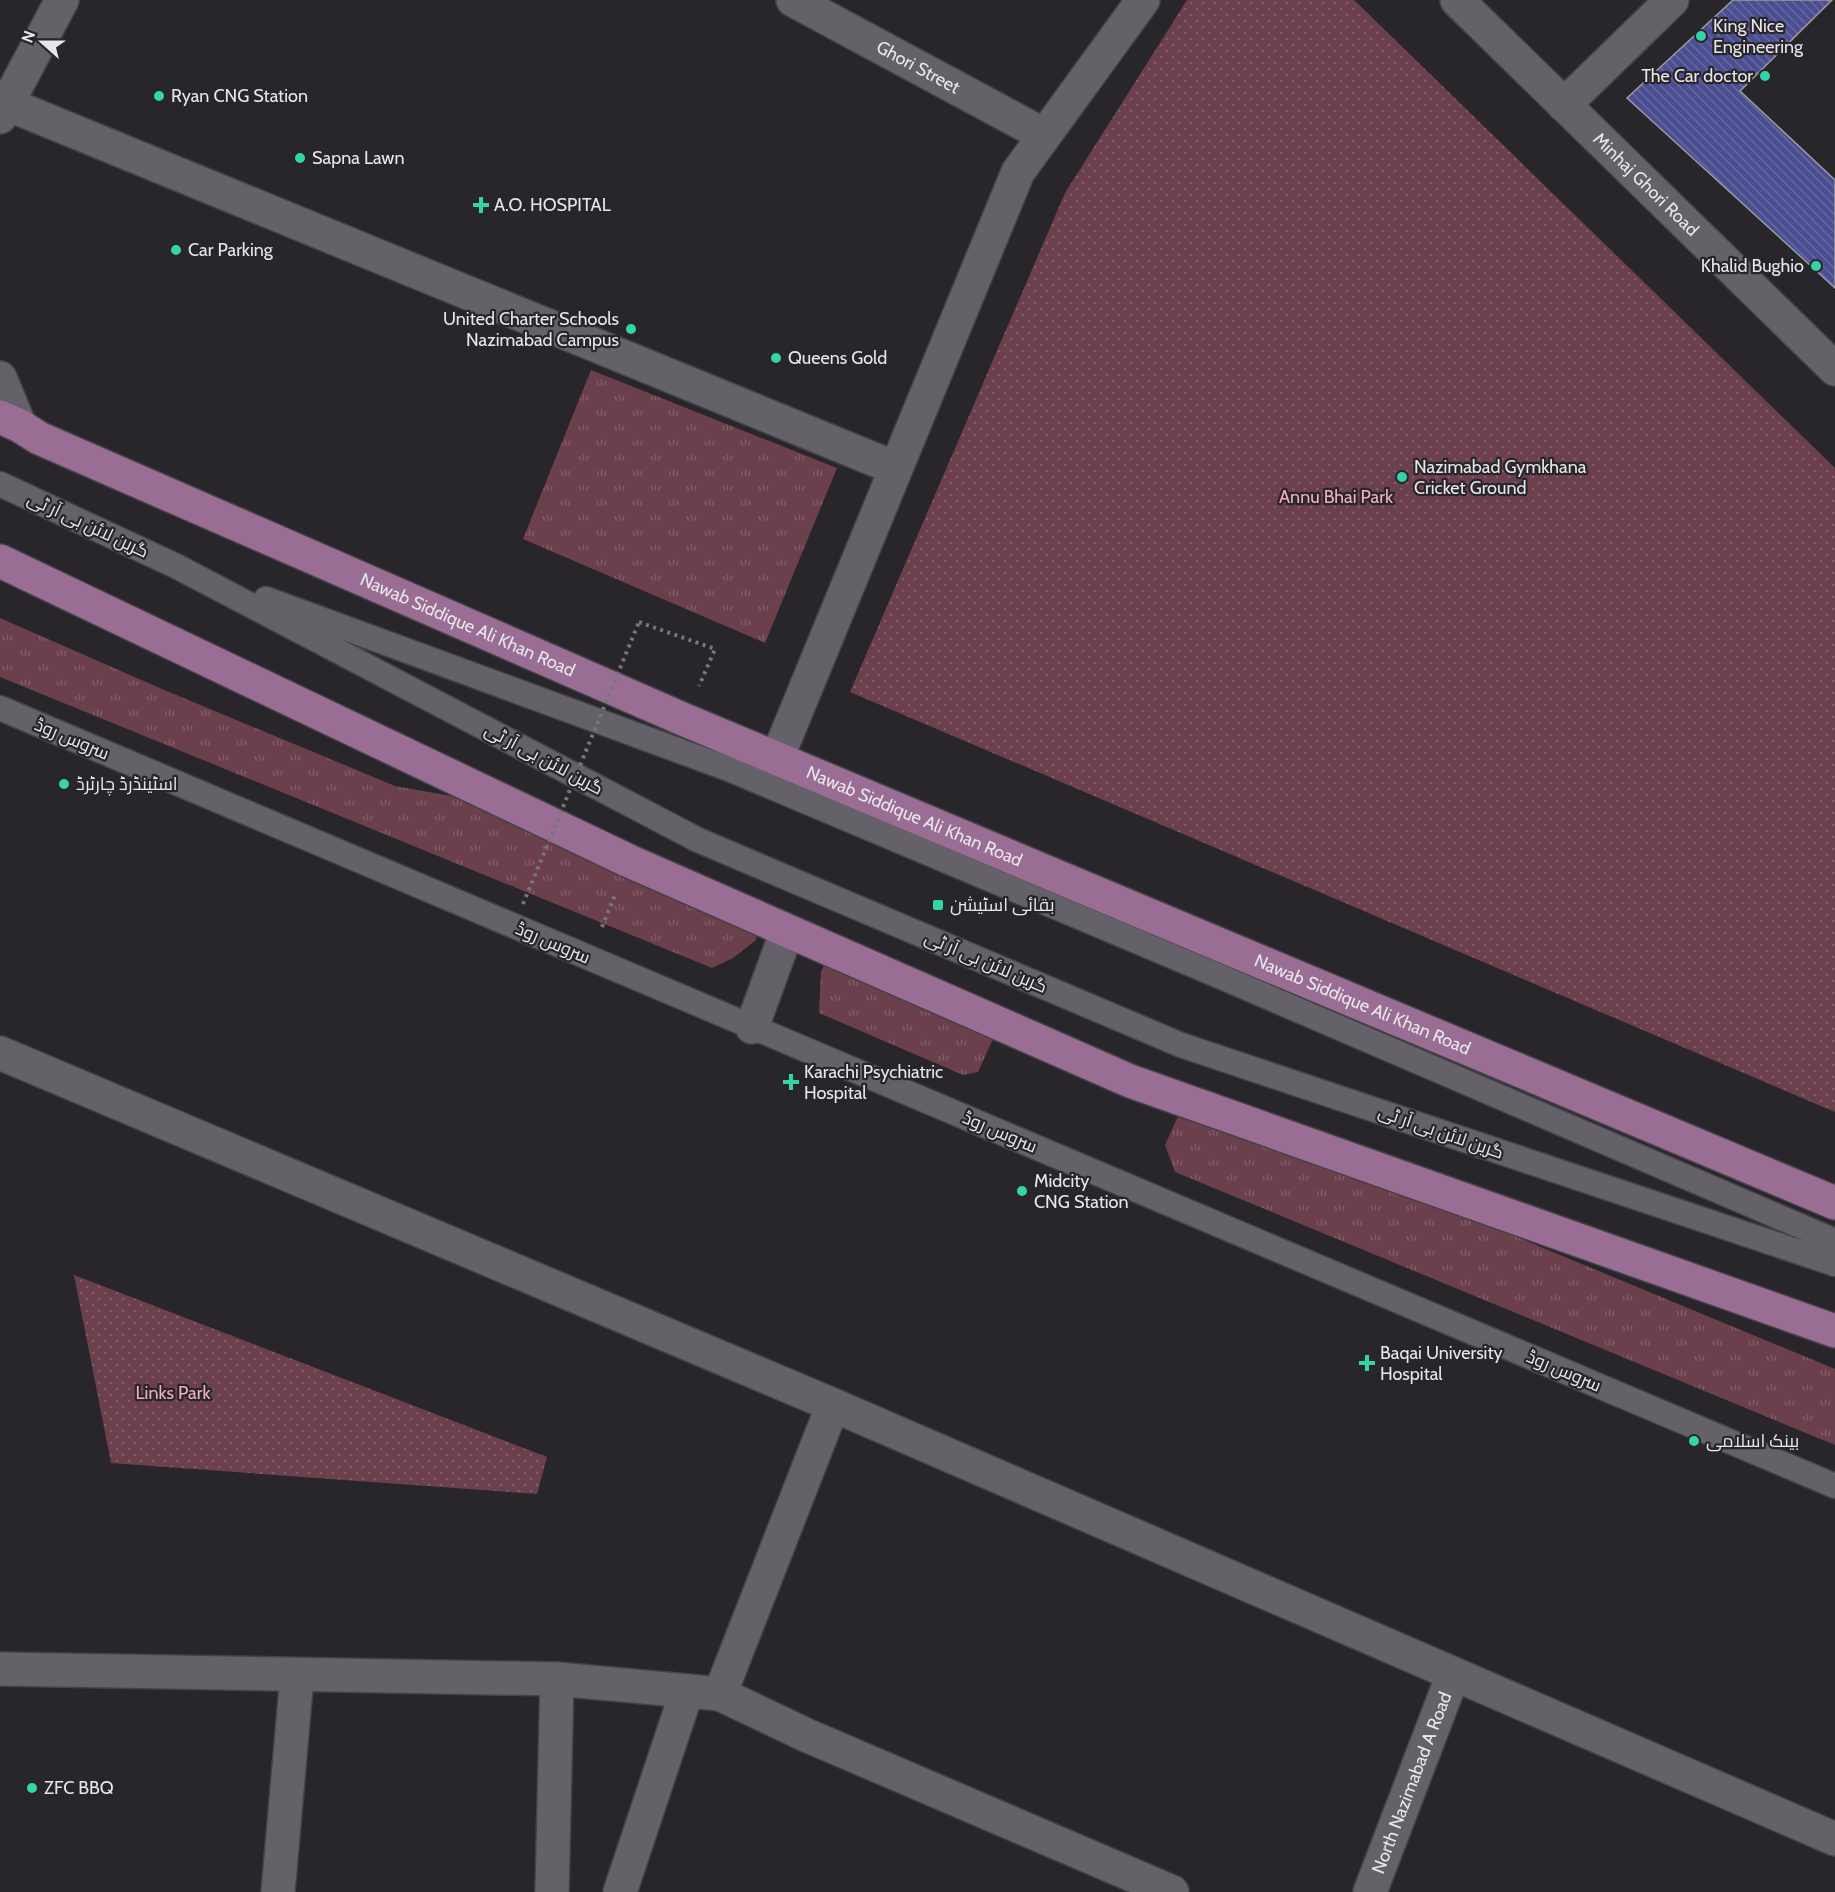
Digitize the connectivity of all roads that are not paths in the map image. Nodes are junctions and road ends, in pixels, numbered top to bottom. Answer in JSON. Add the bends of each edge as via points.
{"nodes":[{"id":1,"x":62,"y":0,"type":"edge"},
{"id":2,"x":793,"y":0,"type":"edge"},
{"id":3,"x":1143,"y":0,"type":"edge"},
{"id":4,"x":1457,"y":0,"type":"edge"},
{"id":5,"x":1672,"y":0,"type":"edge"},
{"id":6,"x":1564,"y":105,"type":"junction"},
{"id":7,"x":2,"y":107,"type":"edge"},
{"id":8,"x":1044,"y":135,"type":"junction"},
{"id":9,"x":1835,"y":369,"type":"edge"},
{"id":10,"x":0,"y":378,"type":"edge"},
{"id":11,"x":10,"y":422,"type":"edge"},
{"id":12,"x":895,"y":468,"type":"junction"},
{"id":13,"x":0,"y":484,"type":"edge"},
{"id":14,"x":0,"y":561,"type":"edge"},
{"id":15,"x":176,"y":566,"type":"junction"},
{"id":16,"x":0,"y":708,"type":"edge"},
{"id":17,"x":777,"y":758,"type":"junction"},
{"id":18,"x":787,"y":931,"type":"junction"},
{"id":19,"x":752,"y":1027,"type":"junction"},
{"id":20,"x":0,"y":1053,"type":"edge"},
{"id":21,"x":1835,"y":1203,"type":"edge"},
{"id":22,"x":1835,"y":1241,"type":"edge"},
{"id":23,"x":1835,"y":1264,"type":"edge"},
{"id":24,"x":1835,"y":1331,"type":"edge"},
{"id":25,"x":833,"y":1405,"type":"junction"},
{"id":26,"x":1835,"y":1486,"type":"edge"},
{"id":27,"x":0,"y":1669,"type":"edge"},
{"id":28,"x":1453,"y":1674,"type":"junction"},
{"id":29,"x":297,"y":1676,"type":"junction"},
{"id":30,"x":556,"y":1679,"type":"junction"},
{"id":31,"x":687,"y":1691,"type":"junction"},
{"id":32,"x":720,"y":1694,"type":"junction"},
{"id":33,"x":1835,"y":1839,"type":"edge"},
{"id":34,"x":278,"y":1892,"type":"edge"},
{"id":35,"x":552,"y":1892,"type":"edge"},
{"id":36,"x":620,"y":1892,"type":"edge"},
{"id":37,"x":1172,"y":1892,"type":"edge"},
{"id":38,"x":1370,"y":1892,"type":"edge"}],
"edges":[{"from":1,"to":7,"type":"street"},
{"from":2,"to":8,"type":"street","name":"Ghori Street"},
{"from":3,"to":8,"type":"street"},
{"from":4,"to":6,"type":"street","name":"Minhaj Ghori Road"},
{"from":5,"to":6,"type":"street"},
{"from":6,"to":9,"type":"street","name":"Minhaj Ghori Road"},
{"from":7,"to":12,"type":"street"},
{"from":8,"to":12,"type":"street","via":[[1018,172]]},
{"from":10,"to":11,"type":"street"},
{"from":11,"to":17,"type":"main road","name":"Nawab Siddique Ali Khan Road","via":[[39,438]]},
{"from":12,"to":17,"type":"street"},
{"from":13,"to":15,"type":"lane","name":"گرین لائن بی آر ٹی"},
{"from":14,"to":18,"type":"main road","via":[[629,861]]},
{"from":15,"to":22,"type":"lane","name":"گرین لائن بی آر ٹی","via":[[729,769]]},
{"from":15,"to":23,"type":"lane","name":"گرین لائن بی آر ٹی","via":[[698,840],[1181,1045]]},
{"from":16,"to":19,"type":"lane","name":"سروس روڈ"},
{"from":17,"to":21,"type":"main road","name":"Nawab Siddique Ali Khan Road"},
{"from":18,"to":19,"type":"street"},
{"from":18,"to":24,"type":"main road","via":[[1130,1081]]},
{"from":19,"to":26,"type":"lane","name":"سروس روڈ"},
{"from":20,"to":25,"type":"street"},
{"from":25,"to":28,"type":"street"},
{"from":25,"to":32,"type":"street"},
{"from":27,"to":29,"type":"street"},
{"from":28,"to":33,"type":"street"},
{"from":28,"to":38,"type":"street","name":"North Nazimabad A Road"},
{"from":29,"to":30,"type":"street"},
{"from":29,"to":34,"type":"street"},
{"from":30,"to":31,"type":"street"},
{"from":30,"to":35,"type":"street"},
{"from":31,"to":32,"type":"street"},
{"from":31,"to":36,"type":"street"},
{"from":32,"to":37,"type":"street","via":[[806,1735]]}]}
